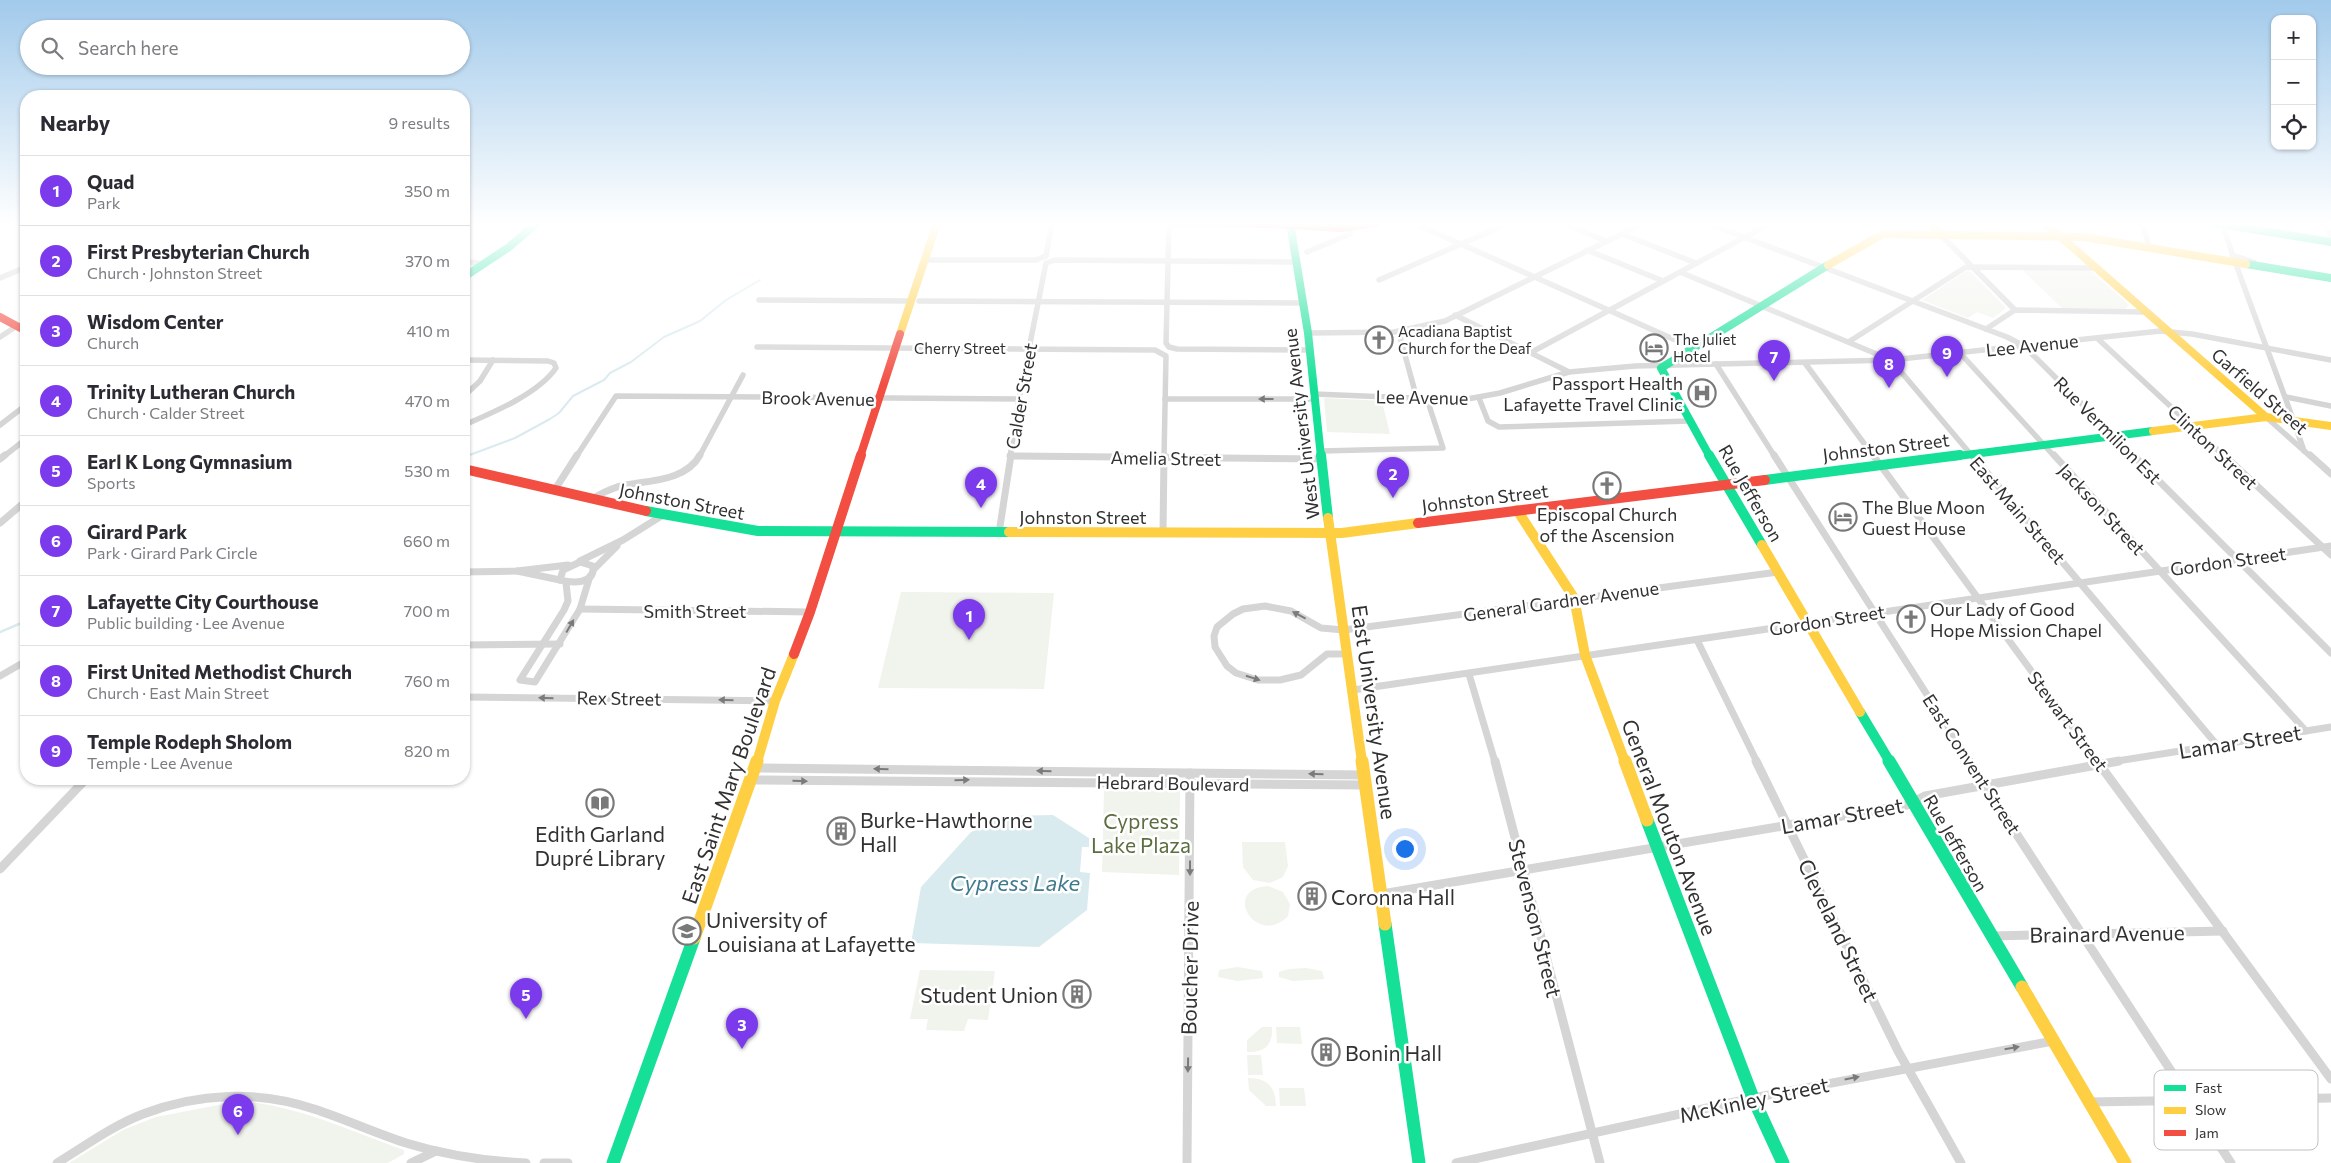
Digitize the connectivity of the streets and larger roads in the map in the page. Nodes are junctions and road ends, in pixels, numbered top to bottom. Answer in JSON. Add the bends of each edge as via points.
{"nodes":[{"id":1,"x":921,"y":277,"type":"edge"},
{"id":2,"x":1042,"y":277,"type":"edge"},
{"id":3,"x":1168,"y":277,"type":"edge"},
{"id":4,"x":1299,"y":277,"type":"edge"},
{"id":5,"x":1385,"y":277,"type":"edge"},
{"id":6,"x":1529,"y":277,"type":"edge"},
{"id":7,"x":1535,"y":277,"type":"edge"},
{"id":8,"x":1653,"y":277,"type":"edge"},
{"id":9,"x":1669,"y":277,"type":"edge"},
{"id":10,"x":1693,"y":277,"type":"edge"},
{"id":11,"x":1809,"y":277,"type":"edge"},
{"id":12,"x":1849,"y":277,"type":"edge"},
{"id":13,"x":1949,"y":277,"type":"edge"},
{"id":14,"x":1982,"y":277,"type":"edge"},
{"id":15,"x":2107,"y":277,"type":"edge"},
{"id":16,"x":2240,"y":277,"type":"edge"},
{"id":17,"x":1379,"y":280,"type":"dead end"},
{"id":18,"x":1662,"y":281,"type":"junction"},
{"id":19,"x":758,"y":300,"type":"dead end"},
{"id":20,"x":1912,"y":301,"type":"junction"},
{"id":21,"x":915,"y":302,"type":"junction"},
{"id":22,"x":1037,"y":302,"type":"junction"},
{"id":23,"x":1167,"y":303,"type":"junction"},
{"id":24,"x":1303,"y":303,"type":"junction"},
{"id":25,"x":1762,"y":305,"type":"junction"},
{"id":26,"x":1609,"y":310,"type":"junction"},
{"id":27,"x":2015,"y":310,"type":"junction"},
{"id":28,"x":2146,"y":312,"type":"junction"},
{"id":29,"x":1455,"y":315,"type":"junction"},
{"id":30,"x":0,"y":317,"type":"edge"},
{"id":31,"x":19,"y":327,"type":"edge"},
{"id":32,"x":1986,"y":329,"type":"junction"},
{"id":33,"x":2168,"y":331,"type":"junction"},
{"id":34,"x":0,"y":332,"type":"edge"},
{"id":35,"x":1308,"y":333,"type":"junction"},
{"id":36,"x":1399,"y":333,"type":"junction"},
{"id":37,"x":0,"y":337,"type":"edge"},
{"id":38,"x":2097,"y":338,"type":"junction"},
{"id":39,"x":1850,"y":341,"type":"junction"},
{"id":40,"x":2024,"y":346,"type":"junction"},
{"id":41,"x":757,"y":347,"type":"dead end"},
{"id":42,"x":1691,"y":347,"type":"junction"},
{"id":43,"x":896,"y":348,"type":"junction"},
{"id":44,"x":1028,"y":348,"type":"junction"},
{"id":45,"x":2268,"y":348,"type":"junction"},
{"id":46,"x":1309,"y":350,"type":"junction"},
{"id":47,"x":1530,"y":353,"type":"junction"},
{"id":48,"x":1960,"y":353,"type":"junction"},
{"id":49,"x":470,"y":360,"type":"edge"},
{"id":50,"x":492,"y":360,"type":"junction"},
{"id":51,"x":1892,"y":360,"type":"junction"},
{"id":52,"x":2331,"y":360,"type":"edge"},
{"id":53,"x":1805,"y":362,"type":"junction"},
{"id":54,"x":1716,"y":364,"type":"junction"},
{"id":55,"x":1663,"y":365,"type":"junction"},
{"id":56,"x":1569,"y":372,"type":"junction"},
{"id":57,"x":742,"y":375,"type":"dead end"},
{"id":58,"x":470,"y":390,"type":"edge"},
{"id":59,"x":1314,"y":396,"type":"junction"},
{"id":60,"x":730,"y":397,"type":"junction"},
{"id":61,"x":2286,"y":397,"type":"junction"},
{"id":62,"x":878,"y":398,"type":"junction"},
{"id":63,"x":1165,"y":398,"type":"junction"},
{"id":64,"x":1479,"y":398,"type":"junction"},
{"id":65,"x":1417,"y":399,"type":"junction"},
{"id":66,"x":1427,"y":399,"type":"junction"},
{"id":67,"x":1019,"y":400,"type":"junction"},
{"id":68,"x":2331,"y":406,"type":"edge"},
{"id":69,"x":20,"y":409,"type":"edge"},
{"id":70,"x":2266,"y":417,"type":"junction"},
{"id":71,"x":2294,"y":419,"type":"junction"},
{"id":72,"x":1689,"y":421,"type":"junction"},
{"id":73,"x":470,"y":422,"type":"edge"},
{"id":74,"x":0,"y":424,"type":"edge"},
{"id":75,"x":2191,"y":426,"type":"junction"},
{"id":76,"x":2331,"y":426,"type":"edge"},
{"id":77,"x":2114,"y":436,"type":"junction"},
{"id":78,"x":20,"y":444,"type":"edge"},
{"id":79,"x":2043,"y":444,"type":"junction"},
{"id":80,"x":2304,"y":451,"type":"junction"},
{"id":81,"x":1970,"y":453,"type":"junction"},
{"id":82,"x":1322,"y":455,"type":"junction"},
{"id":83,"x":1010,"y":456,"type":"junction"},
{"id":84,"x":1164,"y":458,"type":"junction"},
{"id":85,"x":0,"y":459,"type":"edge"},
{"id":86,"x":1878,"y":464,"type":"junction"},
{"id":87,"x":470,"y":470,"type":"edge"},
{"id":88,"x":2331,"y":474,"type":"edge"},
{"id":89,"x":1787,"y":476,"type":"junction"},
{"id":90,"x":1727,"y":484,"type":"junction"},
{"id":91,"x":554,"y":491,"type":"junction"},
{"id":92,"x":592,"y":500,"type":"junction"},
{"id":93,"x":20,"y":507,"type":"edge"},
{"id":94,"x":1517,"y":510,"type":"junction"},
{"id":95,"x":663,"y":515,"type":"junction"},
{"id":96,"x":0,"y":523,"type":"edge"},
{"id":97,"x":836,"y":533,"type":"junction"},
{"id":98,"x":999,"y":533,"type":"junction"},
{"id":99,"x":1163,"y":533,"type":"junction"},
{"id":100,"x":1330,"y":533,"type":"junction"},
{"id":101,"x":623,"y":540,"type":"junction"},
{"id":102,"x":2327,"y":547,"type":"edge"},
{"id":103,"x":2331,"y":555,"type":"edge"},
{"id":104,"x":2238,"y":560,"type":"junction"},
{"id":105,"x":572,"y":564,"type":"junction"},
{"id":106,"x":518,"y":570,"type":"junction"},
{"id":107,"x":2160,"y":571,"type":"junction"},
{"id":108,"x":470,"y":572,"type":"edge"},
{"id":109,"x":1778,"y":572,"type":"junction"},
{"id":110,"x":592,"y":573,"type":"junction"},
{"id":111,"x":563,"y":581,"type":"junction"},
{"id":112,"x":2080,"y":582,"type":"junction"},
{"id":113,"x":1976,"y":597,"type":"junction"},
{"id":114,"x":1574,"y":598,"type":"junction"},
{"id":115,"x":580,"y":609,"type":"junction"},
{"id":116,"x":810,"y":612,"type":"junction"},
{"id":117,"x":1874,"y":612,"type":"junction"},
{"id":118,"x":1808,"y":623,"type":"junction"},
{"id":119,"x":1344,"y":630,"type":"junction"},
{"id":120,"x":1697,"y":640,"type":"junction"},
{"id":121,"x":544,"y":644,"type":"junction"},
{"id":122,"x":560,"y":644,"type":"junction"},
{"id":123,"x":470,"y":645,"type":"edge"},
{"id":124,"x":2331,"y":653,"type":"edge"},
{"id":125,"x":1347,"y":654,"type":"junction"},
{"id":126,"x":1585,"y":655,"type":"junction"},
{"id":127,"x":20,"y":664,"type":"edge"},
{"id":128,"x":1469,"y":674,"type":"junction"},
{"id":129,"x":0,"y":676,"type":"edge"},
{"id":130,"x":1353,"y":690,"type":"junction"},
{"id":131,"x":470,"y":696,"type":"edge"},
{"id":132,"x":774,"y":701,"type":"junction"},
{"id":133,"x":2331,"y":727,"type":"edge"},
{"id":134,"x":2306,"y":731,"type":"junction"},
{"id":135,"x":2217,"y":745,"type":"junction"},
{"id":136,"x":2100,"y":764,"type":"junction"},
{"id":137,"x":755,"y":768,"type":"junction"},
{"id":138,"x":828,"y":769,"type":"junction"},
{"id":139,"x":982,"y":770,"type":"junction"},
{"id":140,"x":1190,"y":773,"type":"junction"},
{"id":141,"x":1292,"y":774,"type":"junction"},
{"id":142,"x":751,"y":780,"type":"junction"},
{"id":143,"x":980,"y":780,"type":"junction"},
{"id":144,"x":1366,"y":780,"type":"junction"},
{"id":145,"x":824,"y":781,"type":"junction"},
{"id":146,"x":1190,"y":784,"type":"junction"},
{"id":147,"x":80,"y":785,"type":"edge"},
{"id":148,"x":1293,"y":785,"type":"junction"},
{"id":149,"x":1985,"y":786,"type":"junction"},
{"id":150,"x":1913,"y":802,"type":"junction"},
{"id":151,"x":1788,"y":825,"type":"junction"},
{"id":152,"x":1657,"y":846,"type":"junction"},
{"id":153,"x":0,"y":869,"type":"edge"},
{"id":154,"x":1525,"y":871,"type":"junction"},
{"id":155,"x":1382,"y":894,"type":"junction"},
{"id":156,"x":2223,"y":930,"type":"junction"},
{"id":157,"x":2083,"y":933,"type":"junction"},
{"id":158,"x":1992,"y":936,"type":"junction"},
{"id":159,"x":2053,"y":1041,"type":"junction"},
{"id":160,"x":1908,"y":1067,"type":"junction"},
{"id":161,"x":2171,"y":1070,"type":"edge"},
{"id":162,"x":2331,"y":1079,"type":"edge"},
{"id":163,"x":1753,"y":1098,"type":"junction"},
{"id":164,"x":2318,"y":1098,"type":"edge"},
{"id":165,"x":2331,"y":1098,"type":"edge"},
{"id":166,"x":2154,"y":1101,"type":"edge"},
{"id":167,"x":2089,"y":1102,"type":"junction"},
{"id":168,"x":1591,"y":1135,"type":"junction"},
{"id":169,"x":2223,"y":1150,"type":"edge"},
{"id":170,"x":436,"y":1151,"type":"junction"},
{"id":171,"x":57,"y":1163,"type":"edge"},
{"id":172,"x":411,"y":1163,"type":"edge"},
{"id":173,"x":526,"y":1163,"type":"edge"},
{"id":174,"x":544,"y":1163,"type":"edge"},
{"id":175,"x":568,"y":1163,"type":"edge"},
{"id":176,"x":613,"y":1163,"type":"edge"},
{"id":177,"x":1187,"y":1163,"type":"edge"},
{"id":178,"x":1419,"y":1163,"type":"edge"},
{"id":179,"x":1456,"y":1163,"type":"edge"},
{"id":180,"x":1600,"y":1163,"type":"edge"},
{"id":181,"x":1782,"y":1163,"type":"edge"},
{"id":182,"x":1961,"y":1163,"type":"edge"},
{"id":183,"x":2125,"y":1163,"type":"edge"},
{"id":184,"x":2231,"y":1163,"type":"edge"}],
"edges":[{"from":1,"to":21,"type":"street","name":"East Saint Mary Boulevard"},
{"from":2,"to":22,"type":"street","name":"Calder Street"},
{"from":3,"to":23,"type":"street"},
{"from":4,"to":24,"type":"street","name":"West University Avenue"},
{"from":5,"to":17,"type":"street"},
{"from":6,"to":29,"type":"street"},
{"from":7,"to":26,"type":"street"},
{"from":8,"to":18,"type":"street"},
{"from":9,"to":18,"type":"street"},
{"from":10,"to":25,"type":"street","name":"East Main Street"},
{"from":11,"to":25,"type":"street"},
{"from":12,"to":20,"type":"street","name":"Rue Vermilion Est"},
{"from":13,"to":20,"type":"street"},
{"from":14,"to":27,"type":"street"},
{"from":15,"to":28,"type":"street","name":"Garfield Street"},
{"from":16,"to":45,"type":"street"},
{"from":18,"to":26,"type":"street"},
{"from":19,"to":21,"type":"street"},
{"from":20,"to":32,"type":"street","name":"Rue Vermilion Est"},
{"from":20,"to":39,"type":"street"},
{"from":21,"to":22,"type":"street"},
{"from":21,"to":43,"type":"street","name":"East Saint Mary Boulevard"},
{"from":22,"to":23,"type":"street"},
{"from":22,"to":44,"type":"street","name":"Calder Street"},
{"from":23,"to":24,"type":"street"},
{"from":23,"to":46,"type":"street","via":[[1166,343],[1172,348]]},
{"from":24,"to":35,"type":"street","name":"West University Avenue"},
{"from":25,"to":39,"type":"street","name":"East Main Street"},
{"from":25,"to":42,"type":"street"},
{"from":26,"to":42,"type":"street"},
{"from":26,"to":47,"type":"street"},
{"from":27,"to":28,"type":"street"},
{"from":27,"to":32,"type":"street"},
{"from":28,"to":33,"type":"street","name":"Garfield Street"},
{"from":29,"to":36,"type":"street","via":[[1425,328]]},
{"from":29,"to":47,"type":"street"},
{"from":30,"to":31,"type":"street"},
{"from":31,"to":34,"type":"street"},
{"from":31,"to":37,"type":"street"},
{"from":32,"to":40,"type":"street","name":"Rue Vermilion Est"},
{"from":33,"to":38,"type":"street","name":"Lee Avenue"},
{"from":33,"to":45,"type":"street","name":"Lee Avenue"},
{"from":33,"to":70,"type":"street","name":"Garfield Street"},
{"from":35,"to":36,"type":"street"},
{"from":35,"to":46,"type":"street","name":"West University Avenue"},
{"from":36,"to":65,"type":"street"},
{"from":38,"to":40,"type":"street","name":"Lee Avenue"},
{"from":38,"to":75,"type":"street","name":"Clinton Street"},
{"from":39,"to":51,"type":"street","name":"East Main Street"},
{"from":40,"to":48,"type":"street","name":"Lee Avenue"},
{"from":40,"to":77,"type":"street","name":"Rue Vermilion Est"},
{"from":41,"to":43,"type":"street","name":"Cherry Street"},
{"from":42,"to":55,"type":"street"},
{"from":43,"to":44,"type":"street","name":"Cherry Street"},
{"from":43,"to":62,"type":"street","name":"East Saint Mary Boulevard"},
{"from":44,"to":63,"type":"street","name":"Cherry Street","via":[[1162,352],[1166,356]]},
{"from":44,"to":67,"type":"street","name":"Calder Street"},
{"from":45,"to":52,"type":"street","name":"Lee Avenue"},
{"from":45,"to":61,"type":"street"},
{"from":46,"to":59,"type":"street","name":"West University Avenue"},
{"from":47,"to":56,"type":"street"},
{"from":48,"to":51,"type":"street","name":"Lee Avenue"},
{"from":48,"to":79,"type":"street","name":"Jackson Street"},
{"from":49,"to":50,"type":"street"},
{"from":50,"to":58,"type":"street"},
{"from":50,"to":73,"type":"street","via":[[548,361],[556,368],[549,377],[502,408]]},
{"from":51,"to":53,"type":"street","name":"Lee Avenue"},
{"from":51,"to":81,"type":"street","name":"East Main Street"},
{"from":53,"to":54,"type":"street","name":"Lee Avenue"},
{"from":53,"to":86,"type":"street","name":"Stewart Street"},
{"from":54,"to":55,"type":"street","name":"Lee Avenue"},
{"from":54,"to":89,"type":"street","name":"East Convent Street"},
{"from":55,"to":56,"type":"street","name":"Lee Avenue"},
{"from":55,"to":72,"type":"street","name":"Rue Jefferson","via":[[1662,371]]},
{"from":56,"to":64,"type":"street","name":"Lee Avenue"},
{"from":57,"to":60,"type":"street"},
{"from":59,"to":63,"type":"street","name":"Lee Avenue","one_way":true},
{"from":59,"to":65,"type":"street","name":"Lee Avenue"},
{"from":59,"to":82,"type":"street","name":"West University Avenue"},
{"from":60,"to":62,"type":"street","name":"Brook Avenue"},
{"from":60,"to":91,"type":"street","name":"Brook Avenue","via":[[616,396]]},
{"from":60,"to":92,"type":"street","via":[[698,459],[691,466],[673,475],[610,488]]},
{"from":61,"to":68,"type":"street"},
{"from":61,"to":71,"type":"street"},
{"from":62,"to":67,"type":"street","name":"Brook Avenue"},
{"from":62,"to":97,"type":"street","name":"East Saint Mary Boulevard"},
{"from":63,"to":84,"type":"street"},
{"from":64,"to":66,"type":"street","name":"Lee Avenue"},
{"from":64,"to":72,"type":"street","via":[[1490,423],[1499,427]]},
{"from":65,"to":66,"type":"street","name":"Lee Avenue"},
{"from":66,"to":82,"type":"street","name":"Amelia Street","via":[[1443,448]]},
{"from":67,"to":83,"type":"street","name":"Calder Street"},
{"from":69,"to":74,"type":"street"},
{"from":70,"to":71,"type":"street","name":"Johnston Street"},
{"from":70,"to":75,"type":"street","name":"Johnston Street"},
{"from":70,"to":80,"type":"street","name":"Garfield Street"},
{"from":71,"to":76,"type":"street","name":"Johnston Street"},
{"from":71,"to":80,"type":"street"},
{"from":72,"to":90,"type":"street","name":"Rue Jefferson"},
{"from":75,"to":77,"type":"street","name":"Johnston Street"},
{"from":75,"to":102,"type":"street","name":"Clinton Street"},
{"from":77,"to":79,"type":"street","name":"Johnston Street"},
{"from":77,"to":104,"type":"street","name":"Rue Vermilion Est"},
{"from":78,"to":85,"type":"street"},
{"from":79,"to":81,"type":"street","name":"Johnston Street"},
{"from":79,"to":107,"type":"street","name":"Jackson Street"},
{"from":80,"to":88,"type":"street","name":"Garfield Street"},
{"from":81,"to":86,"type":"street","name":"Johnston Street"},
{"from":81,"to":112,"type":"street","name":"East Main Street"},
{"from":82,"to":84,"type":"street","name":"Amelia Street"},
{"from":82,"to":100,"type":"street","name":"West University Avenue"},
{"from":83,"to":84,"type":"street","name":"Amelia Street"},
{"from":83,"to":98,"type":"street","name":"Calder Street"},
{"from":84,"to":99,"type":"street"},
{"from":86,"to":89,"type":"street","name":"Johnston Street"},
{"from":86,"to":113,"type":"street","name":"Stewart Street"},
{"from":87,"to":91,"type":"street","name":"Johnston Street"},
{"from":89,"to":90,"type":"street","name":"Johnston Street"},
{"from":89,"to":117,"type":"street","name":"East Convent Street"},
{"from":90,"to":94,"type":"street","name":"Johnston Street"},
{"from":90,"to":109,"type":"street","name":"Rue Jefferson"},
{"from":91,"to":92,"type":"street","name":"Johnston Street"},
{"from":92,"to":95,"type":"street","name":"Johnston Street"},
{"from":93,"to":96,"type":"street"},
{"from":94,"to":100,"type":"street","name":"Johnston Street"},
{"from":94,"to":114,"type":"street","name":"General Mouton Avenue"},
{"from":95,"to":97,"type":"street","name":"Johnston Street","via":[[758,531]]},
{"from":95,"to":101,"type":"street"},
{"from":97,"to":98,"type":"street","name":"Johnston Street"},
{"from":97,"to":116,"type":"street","name":"East Saint Mary Boulevard"},
{"from":98,"to":99,"type":"street","name":"Johnston Street"},
{"from":99,"to":100,"type":"street","name":"Johnston Street"},
{"from":100,"to":119,"type":"street","name":"East University Avenue"},
{"from":101,"to":105,"type":"street"},
{"from":101,"to":110,"type":"street"},
{"from":102,"to":103,"type":"street","name":"Clinton Street"},
{"from":102,"to":104,"type":"street","name":"Gordon Street"},
{"from":104,"to":107,"type":"street","name":"Gordon Street"},
{"from":104,"to":124,"type":"street","name":"Rue Vermilion Est"},
{"from":105,"to":106,"type":"street"},
{"from":105,"to":110,"type":"street","via":[[590,564]]},
{"from":105,"to":111,"type":"street","via":[[560,574]]},
{"from":106,"to":108,"type":"street"},
{"from":106,"to":111,"type":"street"},
{"from":107,"to":112,"type":"street","name":"Gordon Street"},
{"from":107,"to":134,"type":"street","name":"Jackson Street"},
{"from":109,"to":114,"type":"street","name":"General Gardner Avenue"},
{"from":109,"to":118,"type":"street","name":"Rue Jefferson"},
{"from":110,"to":111,"type":"street","via":[[576,583]]},
{"from":110,"to":115,"type":"street"},
{"from":111,"to":121,"type":"street","via":[[568,601]]},
{"from":112,"to":113,"type":"street","name":"Gordon Street"},
{"from":112,"to":135,"type":"street","name":"East Main Street"},
{"from":113,"to":117,"type":"street","name":"Gordon Street"},
{"from":113,"to":136,"type":"street","name":"Stewart Street"},
{"from":114,"to":119,"type":"street","name":"General Gardner Avenue"},
{"from":114,"to":126,"type":"street","name":"General Mouton Avenue"},
{"from":115,"to":116,"type":"street","name":"Smith Street"},
{"from":122,"to":115,"type":"street","one_way":true},
{"from":116,"to":132,"type":"street","name":"East Saint Mary Boulevard"},
{"from":117,"to":118,"type":"street","name":"Gordon Street"},
{"from":117,"to":149,"type":"street","name":"East Convent Street"},
{"from":118,"to":120,"type":"street","name":"Gordon Street"},
{"from":118,"to":150,"type":"street","name":"Rue Jefferson"},
{"from":119,"to":125,"type":"street","name":"East University Avenue"},
{"from":119,"to":125,"type":"street","name":"General Gardner Avenue","one_way":true,"via":[[1322,629],[1304,617],[1278,607],[1252,606],[1239,610],[1220,623],[1214,642],[1220,659],[1231,668],[1249,678],[1264,681],[1280,681],[1303,674],[1327,654]]},
{"from":120,"to":126,"type":"street","name":"Gordon Street"},
{"from":120,"to":151,"type":"street","name":"Cleveland Street"},
{"from":121,"to":122,"type":"street"},
{"from":121,"to":122,"type":"street","via":[[520,680],[535,682]]},
{"from":121,"to":123,"type":"street"},
{"from":125,"to":130,"type":"street","name":"East University Avenue"},
{"from":126,"to":128,"type":"street","name":"Gordon Street"},
{"from":126,"to":152,"type":"street","name":"General Mouton Avenue"},
{"from":127,"to":129,"type":"street"},
{"from":128,"to":130,"type":"street","name":"Gordon Street"},
{"from":128,"to":154,"type":"street","name":"Stevenson Street"},
{"from":130,"to":144,"type":"street","name":"East University Avenue"},
{"from":132,"to":131,"type":"street","name":"Rex Street","one_way":true},
{"from":132,"to":137,"type":"street","name":"East Saint Mary Boulevard"},
{"from":133,"to":134,"type":"street","name":"Lamar Street"},
{"from":134,"to":135,"type":"street","name":"Lamar Street"},
{"from":135,"to":136,"type":"street","name":"Lamar Street"},
{"from":136,"to":149,"type":"street","name":"Lamar Street"},
{"from":136,"to":156,"type":"street","name":"Stewart Street"},
{"from":137,"to":138,"type":"street","name":"Hebrard Boulevard"},
{"from":137,"to":142,"type":"street","name":"East Saint Mary Boulevard"},
{"from":139,"to":138,"type":"street","name":"Hebrard Boulevard","one_way":true},
{"from":138,"to":145,"type":"street"},
{"from":140,"to":139,"type":"street","name":"Hebrard Boulevard","one_way":true},
{"from":139,"to":143,"type":"street"},
{"from":140,"to":141,"type":"street","name":"Hebrard Boulevard"},
{"from":140,"to":146,"type":"street","name":"Boucher Drive"},
{"from":144,"to":141,"type":"street","name":"Hebrard Boulevard","one_way":true},
{"from":141,"to":148,"type":"street"},
{"from":142,"to":145,"type":"street","name":"Hebrard Boulevard","one_way":true},
{"from":142,"to":176,"type":"street","name":"East Saint Mary Boulevard"},
{"from":145,"to":143,"type":"street","name":"Hebrard Boulevard","one_way":true},
{"from":143,"to":146,"type":"street","name":"Hebrard Boulevard"},
{"from":144,"to":148,"type":"street","name":"Hebrard Boulevard"},
{"from":144,"to":155,"type":"street","name":"East University Avenue"},
{"from":146,"to":148,"type":"street","name":"Hebrard Boulevard"},
{"from":146,"to":177,"type":"street","name":"Boucher Drive","one_way":true},
{"from":147,"to":153,"type":"street"},
{"from":149,"to":150,"type":"street","name":"Lamar Street","via":[[1925,796]]},
{"from":149,"to":157,"type":"street","name":"East Convent Street"},
{"from":150,"to":151,"type":"street","name":"Lamar Street"},
{"from":150,"to":158,"type":"street","name":"Rue Jefferson"},
{"from":151,"to":152,"type":"street","name":"Lamar Street"},
{"from":151,"to":160,"type":"street","name":"Cleveland Street"},
{"from":152,"to":154,"type":"street","name":"Lamar Street"},
{"from":152,"to":163,"type":"street","name":"General Mouton Avenue"},
{"from":154,"to":155,"type":"street","name":"Lamar Street"},
{"from":154,"to":168,"type":"street","name":"Stevenson Street"},
{"from":155,"to":178,"type":"street","name":"East University Avenue"},
{"from":156,"to":157,"type":"street","name":"Brainard Avenue"},
{"from":156,"to":162,"type":"street","name":"Stewart Street"},
{"from":157,"to":158,"type":"street","name":"Brainard Avenue"},
{"from":157,"to":161,"type":"street","name":"East Convent Street"},
{"from":158,"to":159,"type":"street","name":"Rue Jefferson"},
{"from":160,"to":159,"type":"street","name":"McKinley Street","one_way":true},
{"from":159,"to":167,"type":"street","name":"Rue Jefferson"},
{"from":163,"to":160,"type":"street","name":"McKinley Street","one_way":true},
{"from":160,"to":182,"type":"street","name":"Cleveland Street"},
{"from":163,"to":168,"type":"street","name":"McKinley Street"},
{"from":163,"to":181,"type":"street","name":"General Mouton Avenue"},
{"from":164,"to":165,"type":"street"},
{"from":166,"to":167,"type":"street"},
{"from":167,"to":183,"type":"street","name":"Rue Jefferson"},
{"from":168,"to":179,"type":"street","name":"McKinley Street"},
{"from":168,"to":180,"type":"street","name":"Stevenson Street"},
{"from":169,"to":184,"type":"street","name":"East Convent Street"},
{"from":170,"to":171,"type":"street","via":[[287,1101],[231,1096],[142,1115],[103,1134]]},
{"from":170,"to":172,"type":"street"},
{"from":170,"to":173,"type":"street","via":[[493,1162]]},
{"from":174,"to":175,"type":"street"}]}
